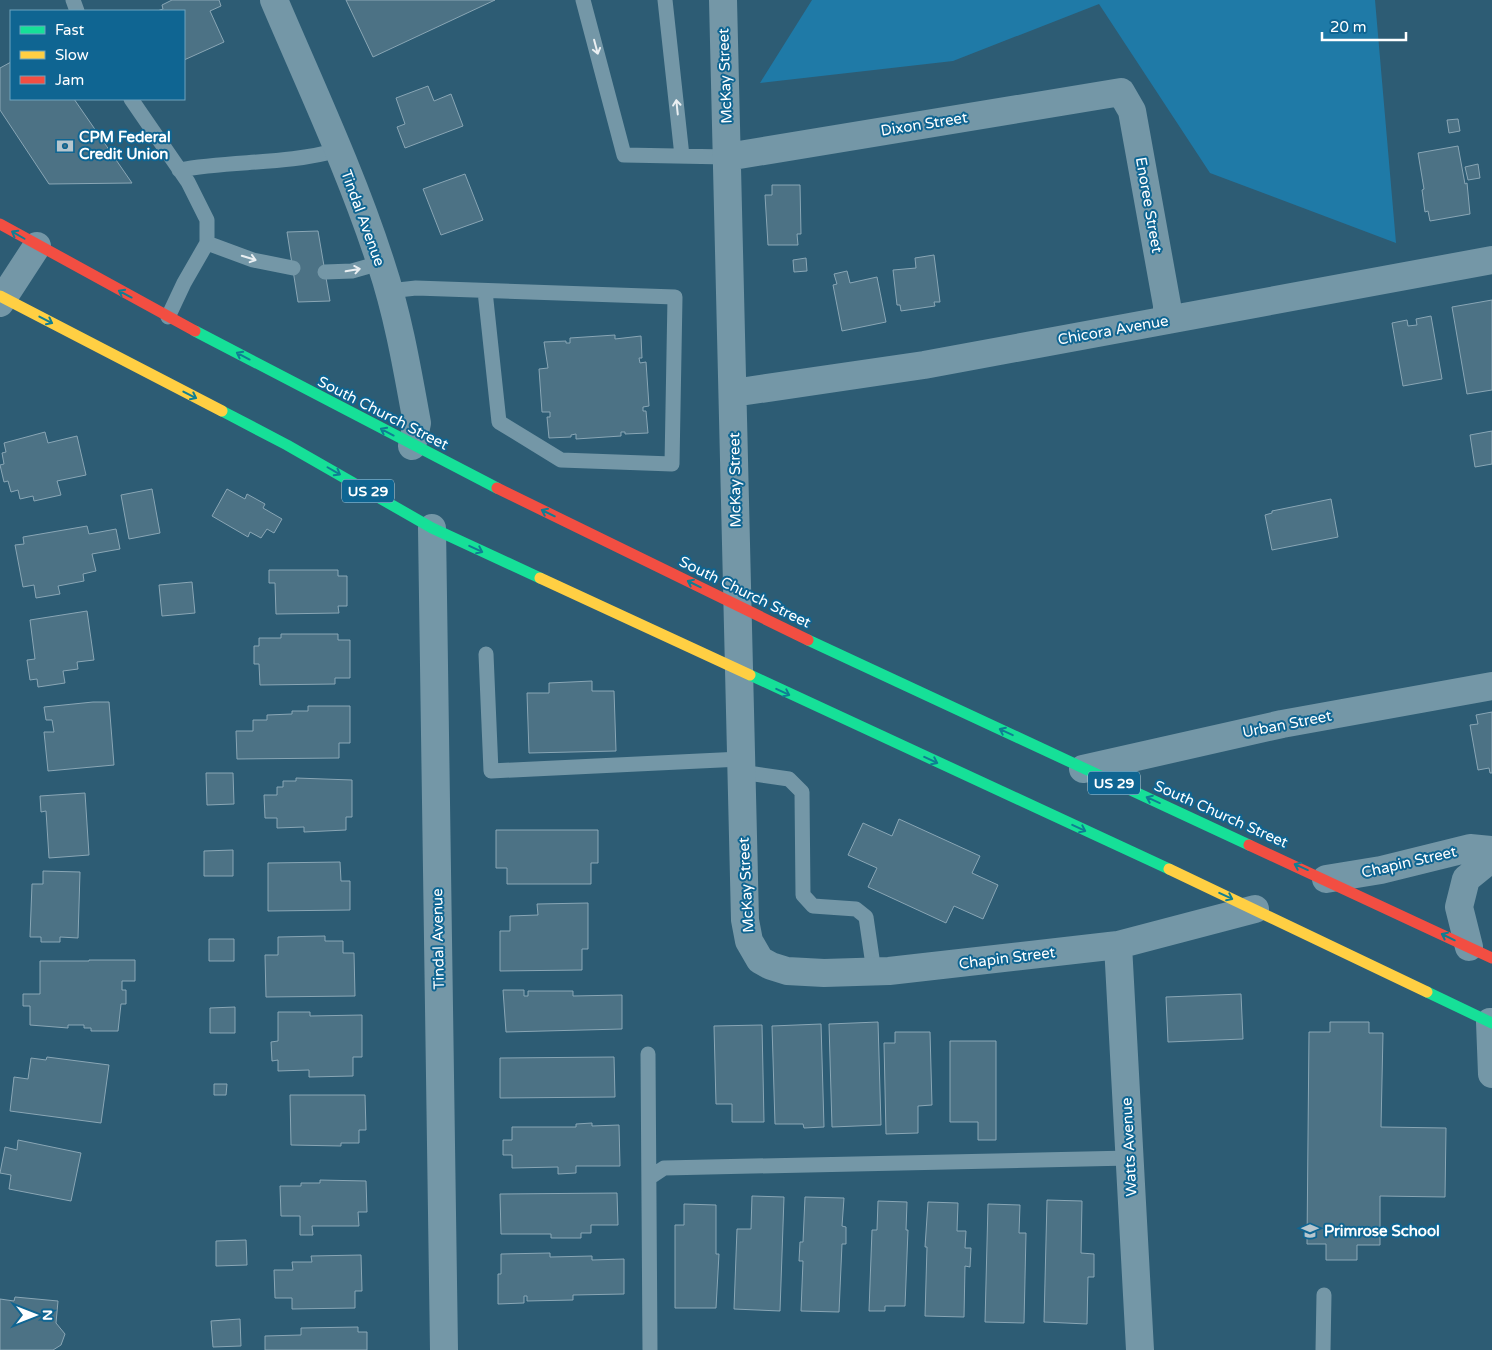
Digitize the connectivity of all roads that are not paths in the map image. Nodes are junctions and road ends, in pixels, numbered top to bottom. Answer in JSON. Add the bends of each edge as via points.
{"nodes":[{"id":1,"x":274,"y":0,"type":"edge"},
{"id":2,"x":583,"y":0,"type":"edge"},
{"id":3,"x":665,"y":0,"type":"edge"},
{"id":4,"x":723,"y":0,"type":"edge"},
{"id":5,"x":1121,"y":92,"type":"joint"},
{"id":6,"x":132,"y":100,"type":"edge"},
{"id":7,"x":338,"y":150,"type":"junction"},
{"id":8,"x":682,"y":156,"type":"junction"},
{"id":9,"x":727,"y":157,"type":"junction"},
{"id":10,"x":179,"y":170,"type":"junction"},
{"id":11,"x":0,"y":224,"type":"edge"},
{"id":12,"x":207,"y":244,"type":"junction"},
{"id":13,"x":36,"y":246,"type":"junction"},
{"id":14,"x":1492,"y":260,"type":"edge"},
{"id":15,"x":380,"y":263,"type":"junction"},
{"id":16,"x":293,"y":268,"type":"dead end"},
{"id":17,"x":325,"y":272,"type":"dead end"},
{"id":18,"x":389,"y":291,"type":"junction"},
{"id":19,"x":485,"y":291,"type":"junction"},
{"id":20,"x":1,"y":299,"type":"edge"},
{"id":21,"x":168,"y":317,"type":"junction"},
{"id":22,"x":1167,"y":320,"type":"junction"},
{"id":23,"x":733,"y":393,"type":"junction"},
{"id":24,"x":412,"y":446,"type":"junction"},
{"id":25,"x":432,"y":528,"type":"junction"},
{"id":26,"x":737,"y":606,"type":"junction"},
{"id":27,"x":486,"y":654,"type":"dead end"},
{"id":28,"x":739,"y":672,"type":"junction"},
{"id":29,"x":1492,"y":686,"type":"edge"},
{"id":30,"x":741,"y":766,"type":"junction"},
{"id":31,"x":1083,"y":769,"type":"junction"},
{"id":32,"x":1492,"y":850,"type":"edge"},
{"id":33,"x":1492,"y":858,"type":"edge"},
{"id":34,"x":1326,"y":879,"type":"junction"},
{"id":35,"x":1255,"y":909,"type":"junction"},
{"id":36,"x":1118,"y":945,"type":"junction"},
{"id":37,"x":1481,"y":953,"type":"edge"},
{"id":38,"x":759,"y":958,"type":"joint"},
{"id":39,"x":874,"y":972,"type":"junction"},
{"id":40,"x":1491,"y":1023,"type":"edge"},
{"id":41,"x":648,"y":1054,"type":"dead end"},
{"id":42,"x":1492,"y":1074,"type":"edge"},
{"id":43,"x":1130,"y":1158,"type":"junction"},
{"id":44,"x":649,"y":1178,"type":"junction"},
{"id":45,"x":1324,"y":1295,"type":"dead end"},
{"id":46,"x":444,"y":1350,"type":"edge"},
{"id":47,"x":650,"y":1350,"type":"edge"},
{"id":48,"x":1140,"y":1350,"type":"edge"},
{"id":49,"x":1323,"y":1350,"type":"edge"}],
"edges":[{"from":1,"to":7,"type":"street","name":"Tindal Avenue"},
{"from":2,"to":8,"type":"lane","one_way":true,"via":[[624,155]]},
{"from":8,"to":3,"type":"lane","one_way":true},
{"from":4,"to":9,"type":"street","name":"McKay Street"},
{"from":5,"to":9,"type":"street","name":"Dixon Street"},
{"from":5,"to":22,"type":"street","name":"Enoree Street","via":[[1132,111]]},
{"from":6,"to":10,"type":"lane"},
{"from":7,"to":10,"type":"lane","via":[[309,158],[212,164]]},
{"from":7,"to":15,"type":"street","name":"Tindal Avenue"},
{"from":8,"to":9,"type":"lane"},
{"from":9,"to":23,"type":"street","name":"McKay Street"},
{"from":10,"to":12,"type":"lane","via":[[207,220]]},
{"from":13,"to":11,"type":"main road","name":"South Church Street","number":"US 29","one_way":true},
{"from":12,"to":16,"type":"lane","one_way":true,"via":[[253,260]]},
{"from":12,"to":21,"type":"lane"},
{"from":13,"to":20,"type":"street"},
{"from":21,"to":13,"type":"main road","name":"South Church Street","number":"US 29","one_way":true},
{"from":14,"to":22,"type":"street","name":"Chicora Avenue"},
{"from":17,"to":15,"type":"lane","one_way":true,"via":[[352,271]]},
{"from":15,"to":18,"type":"street","name":"Tindal Avenue"},
{"from":18,"to":19,"type":"lane","via":[[416,288]]},
{"from":18,"to":24,"type":"street","name":"Tindal Avenue","via":[[417,423]]},
{"from":19,"to":19,"type":"lane","via":[[675,298],[672,464],[561,460],[499,422]]},
{"from":20,"to":25,"type":"main road","number":"US 29","one_way":true,"via":[[288,445]]},
{"from":24,"to":21,"type":"main road","name":"South Church Street","number":"US 29","one_way":true},
{"from":22,"to":23,"type":"street","name":"Chicora Avenue","via":[[924,365]]},
{"from":23,"to":26,"type":"street","name":"McKay Street"},
{"from":26,"to":24,"type":"main road","name":"South Church Street","number":"US 29","one_way":true},
{"from":25,"to":28,"type":"main road","number":"US 29","one_way":true},
{"from":25,"to":46,"type":"street","name":"Tindal Avenue"},
{"from":26,"to":28,"type":"street","name":"McKay Street"},
{"from":31,"to":26,"type":"main road","name":"South Church Street","number":"US 29","one_way":true},
{"from":27,"to":30,"type":"lane","via":[[490,772]]},
{"from":28,"to":30,"type":"street","name":"McKay Street"},
{"from":28,"to":35,"type":"main road","number":"US 29","one_way":true},
{"from":29,"to":31,"type":"street","name":"Urban Street","via":[[1282,724]]},
{"from":30,"to":38,"type":"street","name":"McKay Street","via":[[745,920],[749,941]]},
{"from":30,"to":39,"type":"lane","via":[[789,780],[802,792],[803,895],[813,906],[856,909],[866,917]]},
{"from":34,"to":31,"type":"main road","name":"South Church Street","number":"US 29","one_way":true},
{"from":32,"to":34,"type":"street","name":"Chapin Street","via":[[1470,848],[1381,870]]},
{"from":33,"to":37,"type":"street","name":"Chapin Street","via":[[1466,879],[1459,908]]},
{"from":37,"to":34,"type":"main road","name":"South Church Street","number":"US 29","one_way":true},
{"from":35,"to":36,"type":"street","name":"Chapin Street"},
{"from":35,"to":40,"type":"main road","number":"US 29"},
{"from":36,"to":39,"type":"street","name":"Chapin Street"},
{"from":36,"to":43,"type":"street","name":"Watts Avenue"},
{"from":38,"to":39,"type":"street","name":"Chapin Street","via":[[788,971]]},
{"from":40,"to":42,"type":"street"},
{"from":41,"to":44,"type":"lane"},
{"from":43,"to":44,"type":"lane","via":[[664,1168]]},
{"from":43,"to":48,"type":"street","name":"Watts Avenue"},
{"from":44,"to":47,"type":"lane"},
{"from":45,"to":49,"type":"lane"}]}
